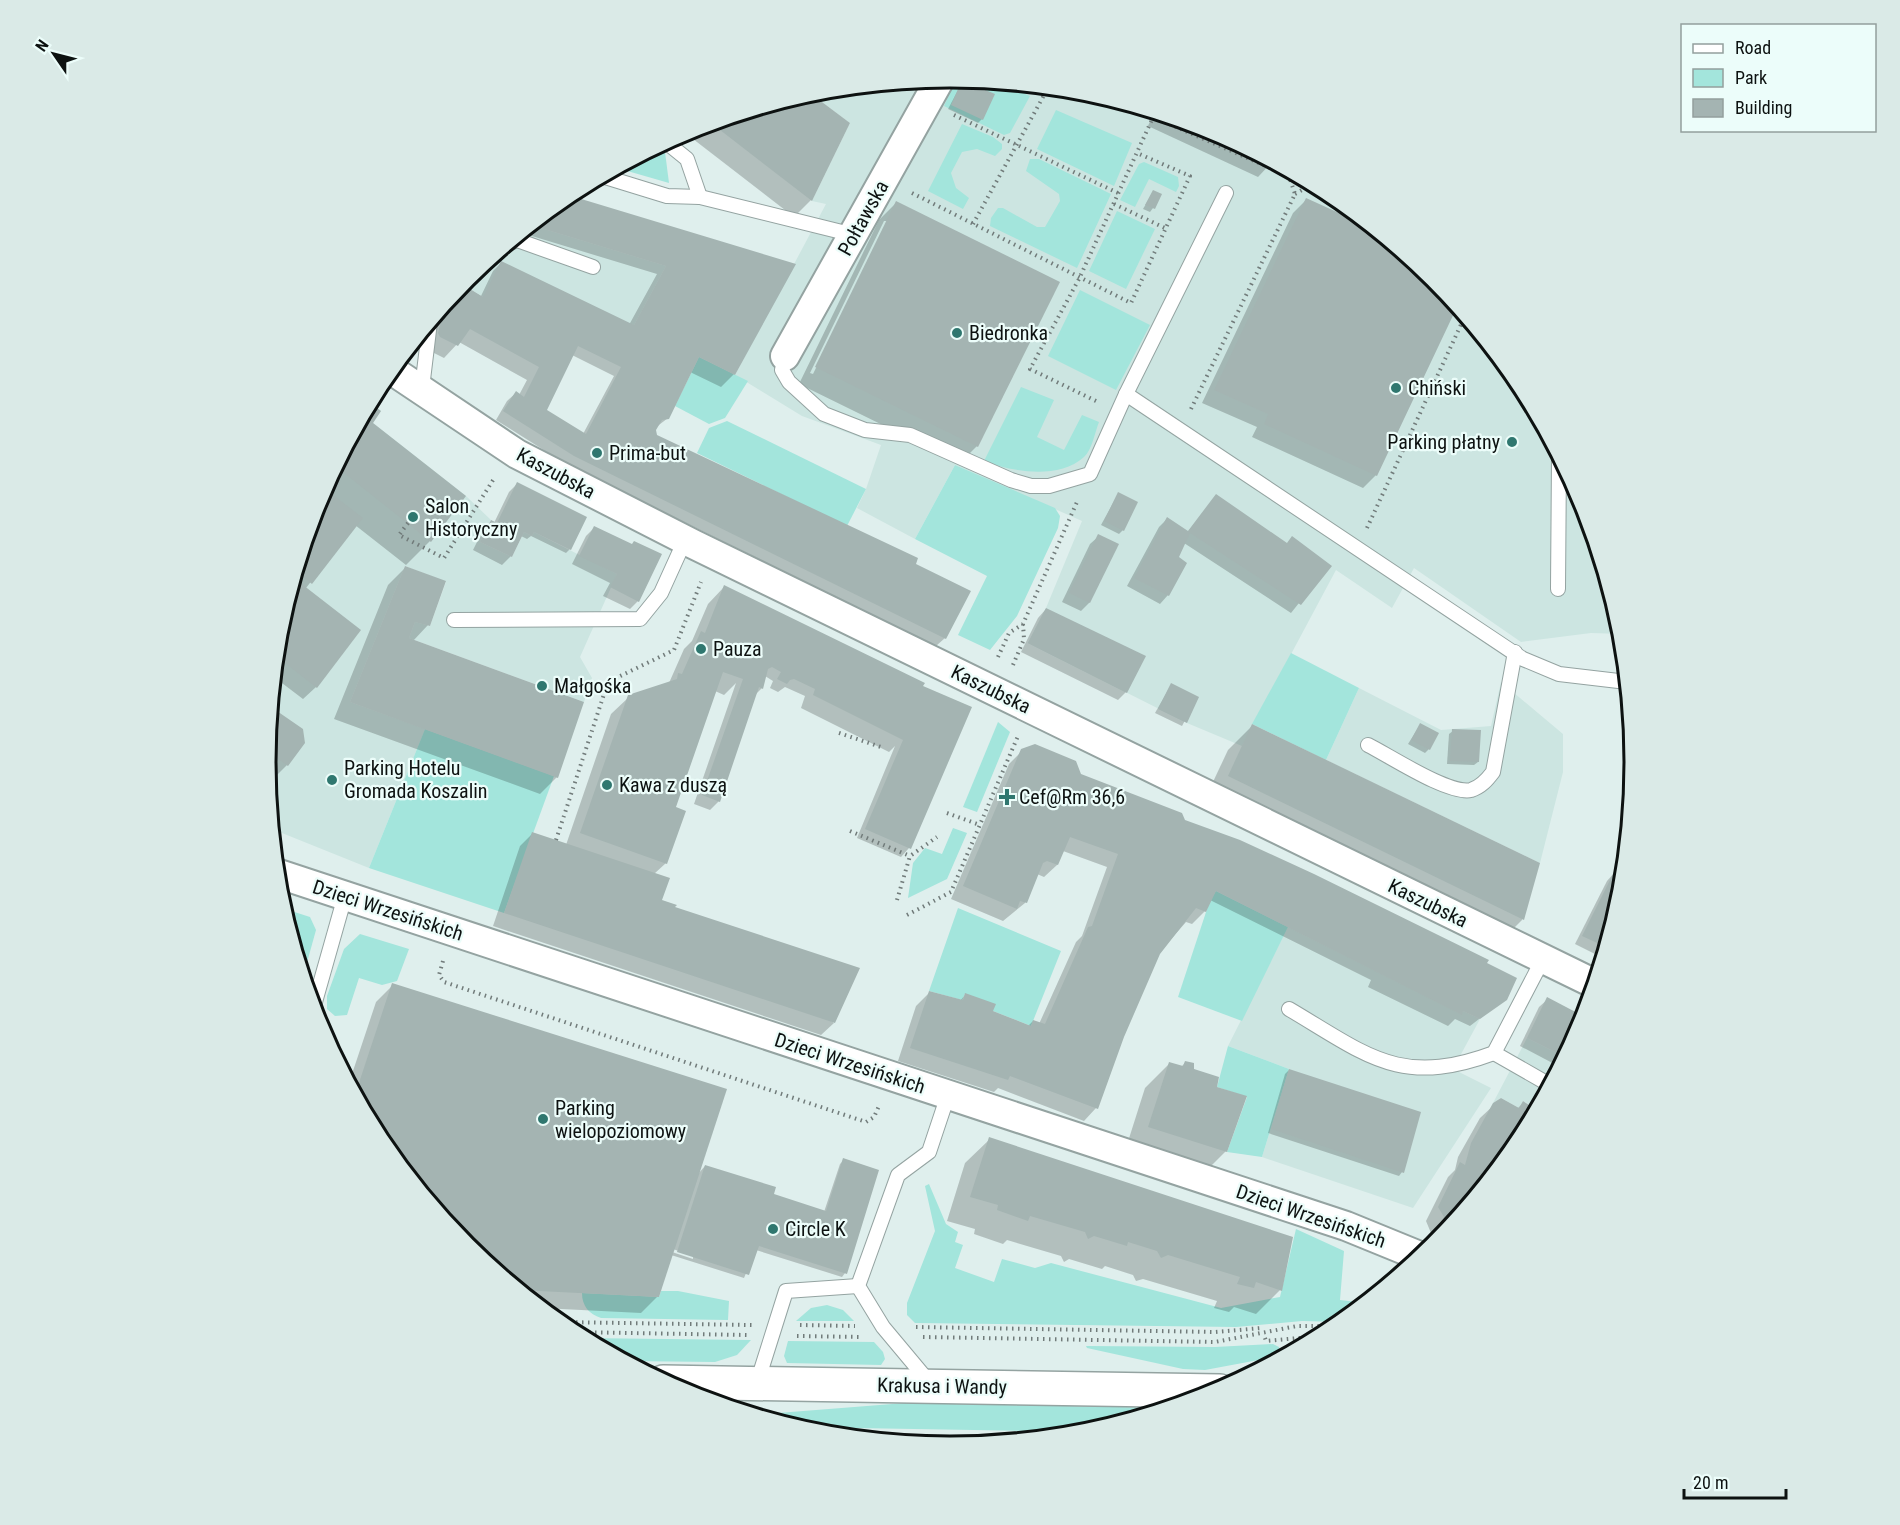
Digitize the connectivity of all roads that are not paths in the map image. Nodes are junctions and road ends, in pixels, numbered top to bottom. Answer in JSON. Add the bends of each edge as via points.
{"nodes":[{"id":1,"x":934,"y":91,"type":"edge"},
{"id":2,"x":674,"y":148,"type":"edge"},
{"id":3,"x":613,"y":179,"type":"edge"},
{"id":4,"x":1226,"y":193,"type":"dead end"},
{"id":5,"x":700,"y":196,"type":"junction"},
{"id":6,"x":854,"y":235,"type":"junction"},
{"id":7,"x":523,"y":242,"type":"edge"},
{"id":8,"x":593,"y":267,"type":"dead end"},
{"id":9,"x":424,"y":341,"type":"edge"},
{"id":10,"x":785,"y":356,"type":"joint"},
{"id":11,"x":411,"y":381,"type":"joint"},
{"id":12,"x":1126,"y":394,"type":"junction"},
{"id":13,"x":1559,"y":475,"type":"edge"},
{"id":14,"x":685,"y":540,"type":"junction"},
{"id":15,"x":1558,"y":589,"type":"dead end"},
{"id":16,"x":454,"y":620,"type":"dead end"},
{"id":17,"x":1515,"y":652,"type":"junction"},
{"id":18,"x":1619,"y":681,"type":"edge"},
{"id":19,"x":1368,"y":745,"type":"dead end"},
{"id":20,"x":286,"y":876,"type":"edge"},
{"id":21,"x":345,"y":896,"type":"junction"},
{"id":22,"x":1543,"y":959,"type":"junction"},
{"id":23,"x":1587,"y":981,"type":"edge"},
{"id":24,"x":317,"y":994,"type":"edge"},
{"id":25,"x":1289,"y":1009,"type":"dead end"},
{"id":26,"x":1494,"y":1053,"type":"junction"},
{"id":27,"x":1544,"y":1081,"type":"edge"},
{"id":28,"x":948,"y":1095,"type":"junction"},
{"id":29,"x":1412,"y":1253,"type":"edge"},
{"id":30,"x":858,"y":1286,"type":"junction"},
{"id":31,"x":686,"y":1382,"type":"edge"},
{"id":32,"x":757,"y":1383,"type":"junction"},
{"id":33,"x":933,"y":1386,"type":"junction"},
{"id":34,"x":1194,"y":1391,"type":"edge"}],
"edges":[{"from":1,"to":6,"type":"street","name":"Połtawska"},
{"from":2,"to":5,"type":"lane","via":[[687,159]]},
{"from":3,"to":5,"type":"lane","via":[[667,196]]},
{"from":4,"to":12,"type":"lane"},
{"from":5,"to":6,"type":"lane"},
{"from":6,"to":10,"type":"street","name":"Połtawska"},
{"from":7,"to":8,"type":"lane"},
{"from":9,"to":11,"type":"lane"},
{"from":10,"to":12,"type":"lane","via":[[782,370],[789,382],[824,414],[865,430],[910,435],[1031,486],[1049,486],[1090,474]]},
{"from":11,"to":14,"type":"street","name":"Kaszubska","via":[[517,454]]},
{"from":12,"to":17,"type":"lane"},
{"from":13,"to":15,"type":"lane"},
{"from":14,"to":16,"type":"lane","via":[[661,593],[640,619]]},
{"from":14,"to":22,"type":"street","name":"Kaszubska"},
{"from":17,"to":18,"type":"lane","via":[[1559,674]]},
{"from":17,"to":19,"type":"lane","via":[[1493,772],[1483,784],[1470,790],[1451,788]]},
{"from":20,"to":21,"type":"street","name":"Dzieci Wrzesińskich"},
{"from":21,"to":24,"type":"lane"},
{"from":21,"to":28,"type":"street","name":"Dzieci Wrzesińskich"},
{"from":22,"to":23,"type":"street","name":"Kaszubska"},
{"from":22,"to":26,"type":"lane"},
{"from":25,"to":26,"type":"lane","via":[[1368,1055],[1401,1066],[1431,1069]]},
{"from":26,"to":27,"type":"lane"},
{"from":28,"to":29,"type":"street","name":"Dzieci Wrzesińskich","via":[[1346,1226]]},
{"from":28,"to":30,"type":"lane","via":[[929,1152],[898,1175]]},
{"from":30,"to":32,"type":"lane","via":[[786,1291]]},
{"from":30,"to":33,"type":"lane","via":[[883,1327]]},
{"from":31,"to":32,"type":"street","name":"Krakusa i Wandy"},
{"from":32,"to":33,"type":"street","name":"Krakusa i Wandy"},
{"from":33,"to":34,"type":"street","name":"Krakusa i Wandy"}]}
